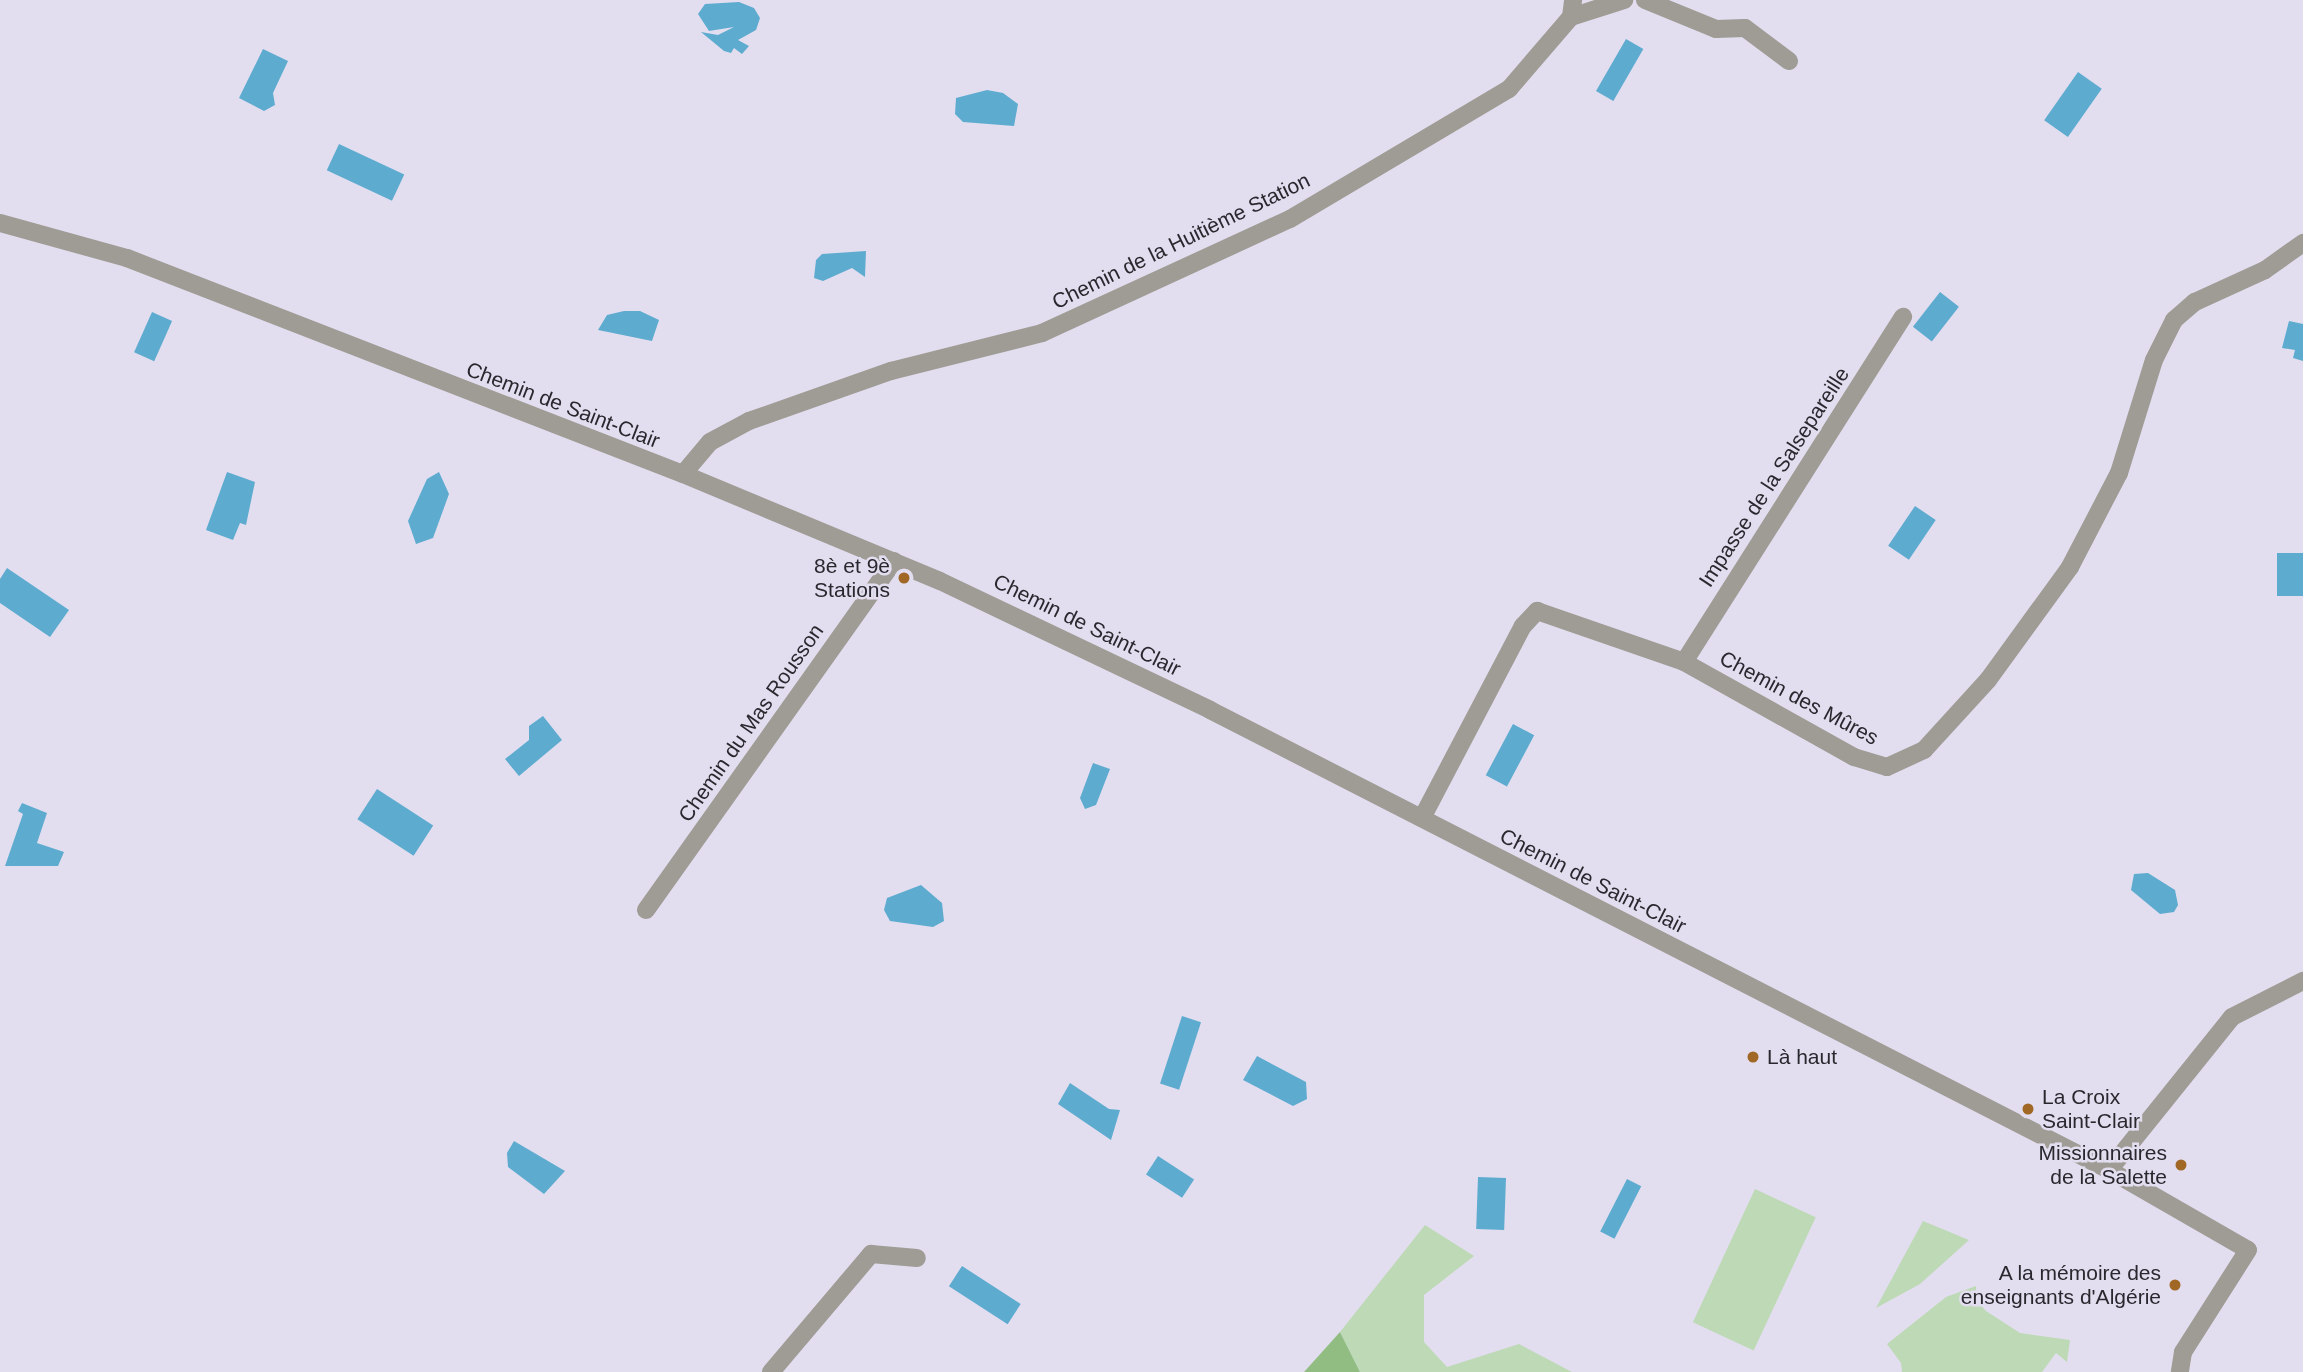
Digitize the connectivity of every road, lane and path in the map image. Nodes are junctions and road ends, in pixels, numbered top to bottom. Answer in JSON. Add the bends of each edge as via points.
{"nodes":[{"id":1,"x":1624,"y":0,"type":"edge"},
{"id":2,"x":1645,"y":0,"type":"edge"},
{"id":3,"x":1572,"y":9,"type":"edge"},
{"id":4,"x":1789,"y":61,"type":"dead end"},
{"id":5,"x":0,"y":223,"type":"edge"},
{"id":6,"x":2303,"y":243,"type":"edge"},
{"id":7,"x":1903,"y":317,"type":"dead end"},
{"id":8,"x":683,"y":474,"type":"junction"},
{"id":9,"x":894,"y":561,"type":"junction"},
{"id":10,"x":1684,"y":662,"type":"junction"},
{"id":11,"x":1422,"y":818,"type":"junction"},
{"id":12,"x":646,"y":911,"type":"dead end"},
{"id":13,"x":2303,"y":982,"type":"edge"},
{"id":14,"x":2109,"y":1170,"type":"junction"},
{"id":15,"x":917,"y":1258,"type":"dead end"},
{"id":16,"x":771,"y":1372,"type":"edge"},
{"id":17,"x":2180,"y":1372,"type":"edge"}],
"edges":[{"from":1,"to":3,"type":"street"},
{"from":2,"to":4,"type":"street","via":[[1716,29],[1745,29]]},
{"from":3,"to":8,"type":"street","name":"Chemin de la Huitième Station","via":[[1509,89],[1290,219],[1142,291],[1042,333],[891,371],[791,404],[710,442]]},
{"from":5,"to":8,"type":"street","name":"Chemin de Saint-Clair","via":[[127,258]]},
{"from":6,"to":10,"type":"street","name":"Chemin des Mûres","via":[[2264,270],[2194,302],[2174,320],[2154,360],[2119,472],[2070,567],[1988,680],[1924,750],[1887,767],[1854,757]]},
{"from":7,"to":10,"type":"street","name":"Impasse de la Salsepareille"},
{"from":8,"to":9,"type":"street","name":"Chemin de Saint-Clair"},
{"from":9,"to":11,"type":"street","name":"Chemin de Saint-Clair","via":[[1210,709]]},
{"from":9,"to":12,"type":"street","name":"Chemin du Mas Rousson"},
{"from":10,"to":11,"type":"street","name":"Chemin des Mûres","via":[[1537,611],[1523,626]]},
{"from":11,"to":14,"type":"street","name":"Chemin de Saint-Clair"},
{"from":13,"to":14,"type":"street","via":[[2232,1017]]},
{"from":14,"to":17,"type":"street","name":"Chemin de Saint-Clair","via":[[2248,1250],[2183,1352]]},
{"from":15,"to":16,"type":"street","via":[[871,1254]]}]}
